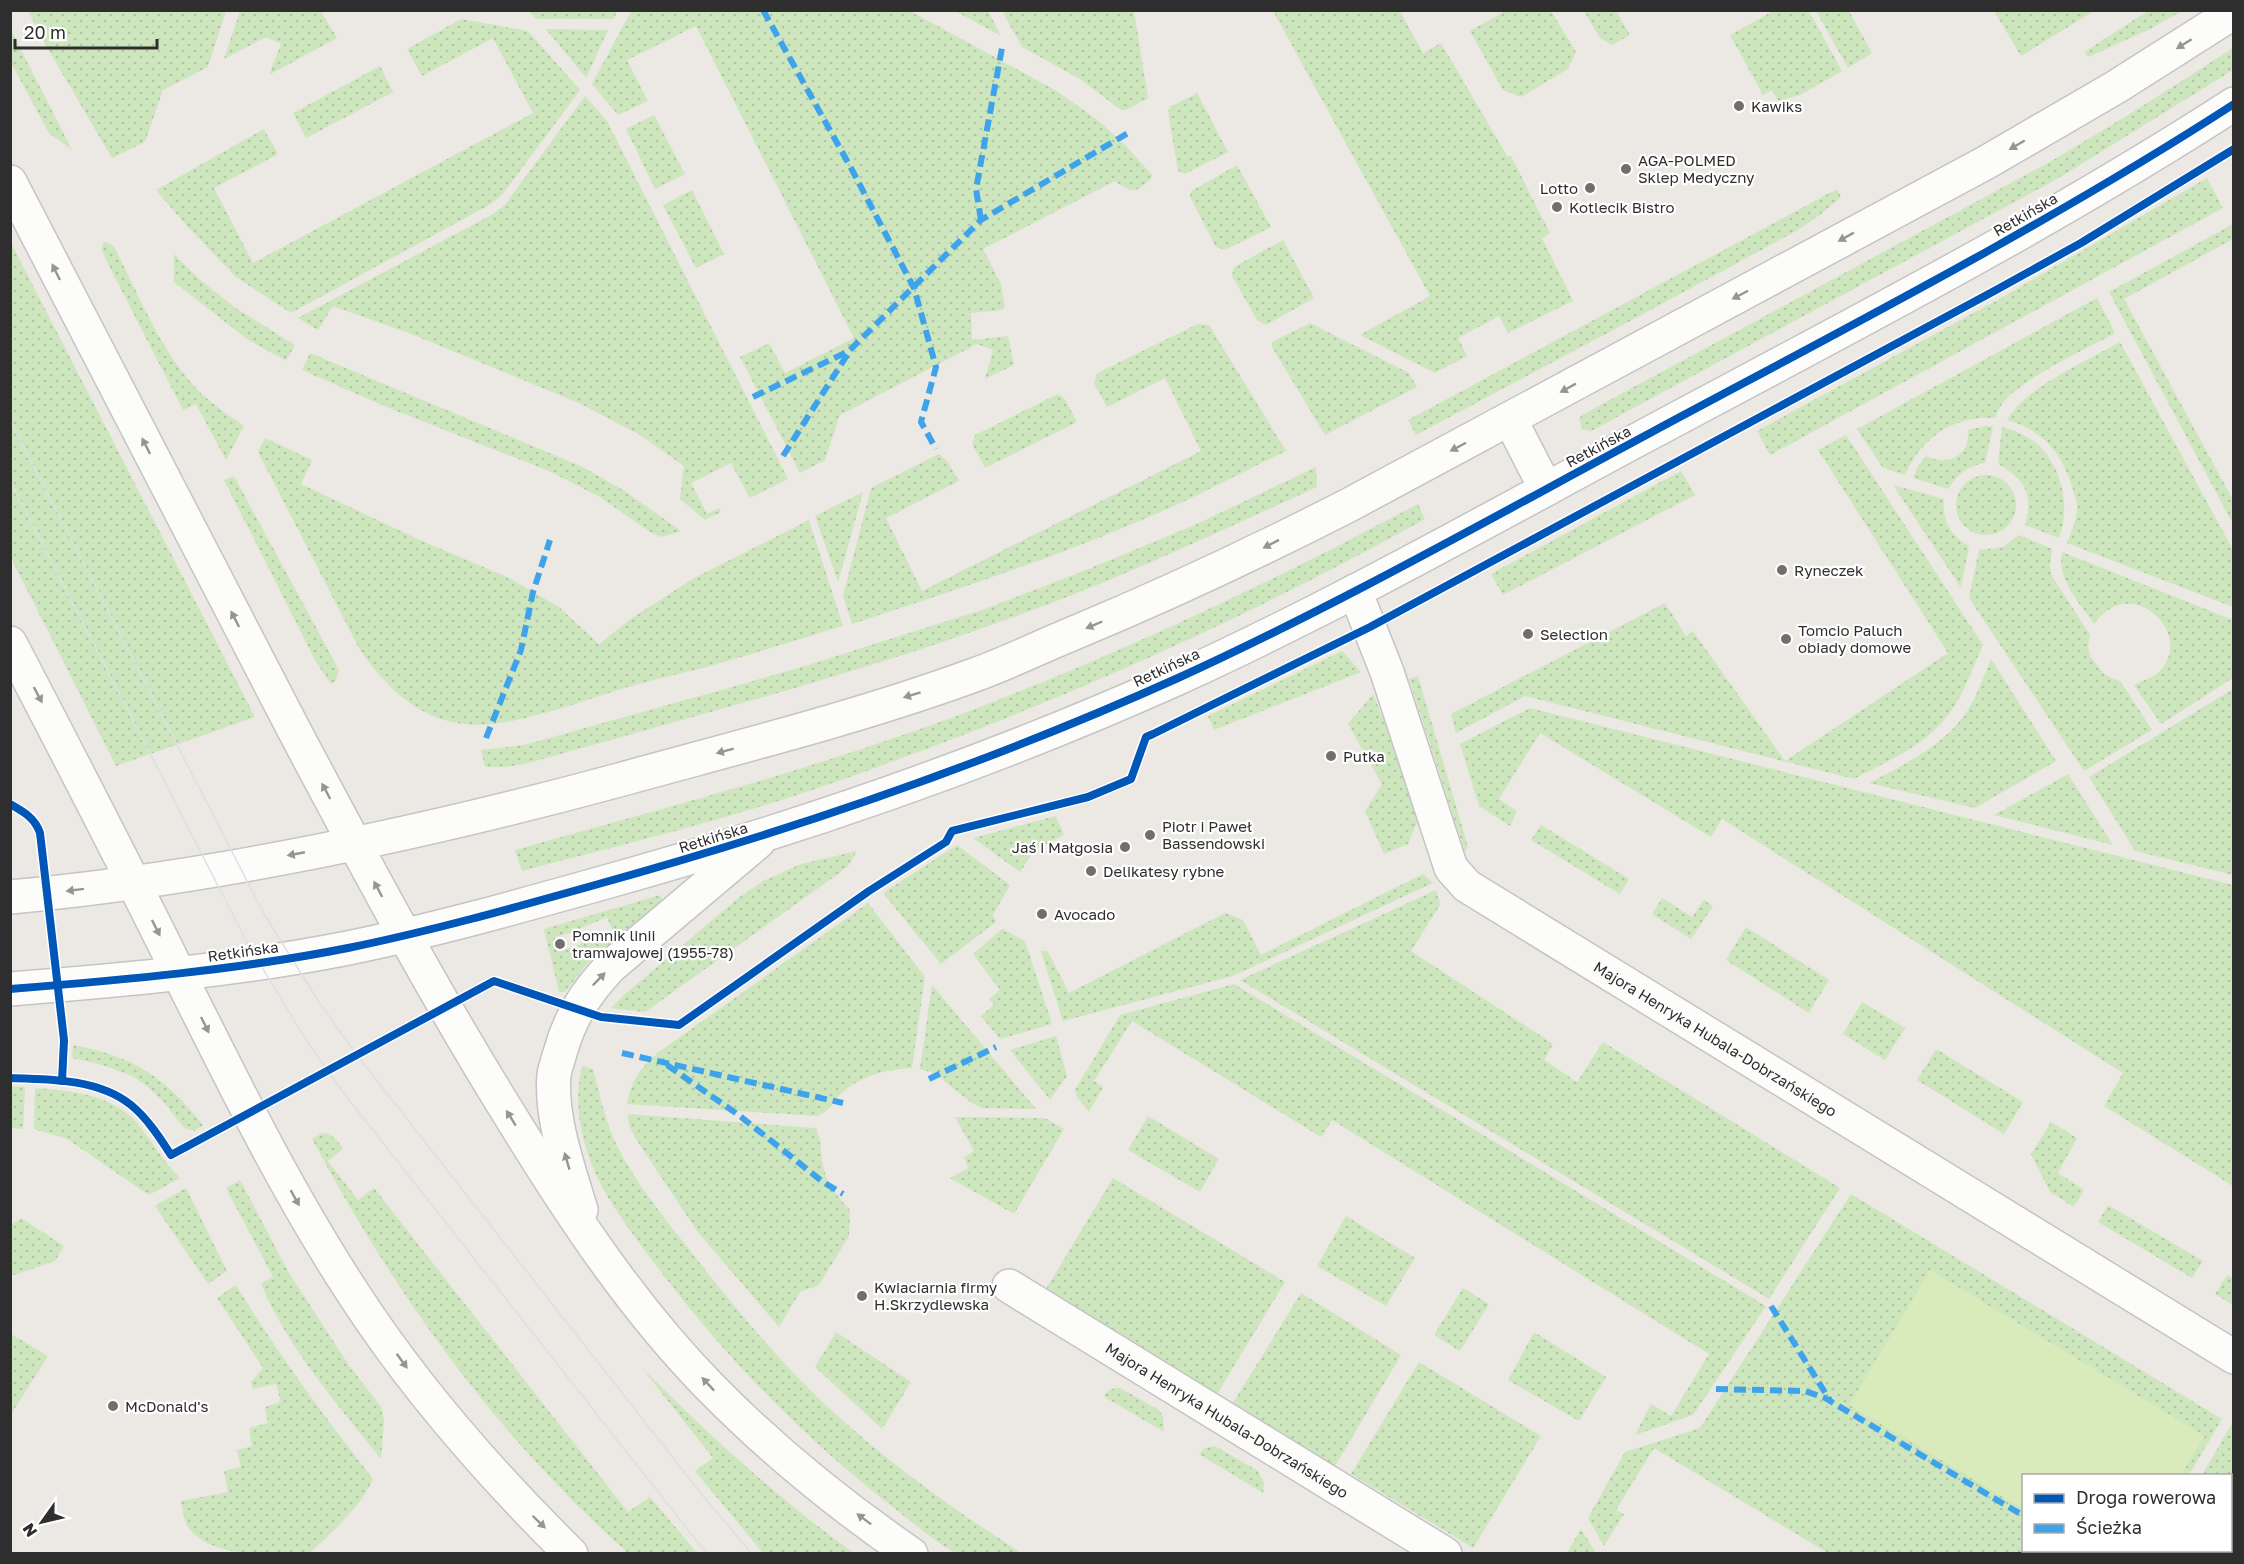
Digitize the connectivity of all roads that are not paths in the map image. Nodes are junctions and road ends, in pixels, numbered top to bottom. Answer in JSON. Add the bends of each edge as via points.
{"nodes":[{"id":1,"x":2234,"y":12,"type":"edge"},
{"id":2,"x":2234,"y":104,"type":"edge"},
{"id":3,"x":10,"y":182,"type":"edge"},
{"id":4,"x":1510,"y":419,"type":"junction"},
{"id":5,"x":1546,"y":489,"type":"junction"},
{"id":6,"x":1355,"y":591,"type":"junction"},
{"id":7,"x":10,"y":644,"type":"edge"},
{"id":8,"x":769,"y":834,"type":"junction"},
{"id":9,"x":353,"y":843,"type":"junction"},
{"id":10,"x":133,"y":883,"type":"junction"},
{"id":11,"x":10,"y":897,"type":"edge"},
{"id":12,"x":403,"y":935,"type":"junction"},
{"id":13,"x":179,"y":973,"type":"junction"},
{"id":14,"x":10,"y":989,"type":"edge"},
{"id":15,"x":589,"y":1238,"type":"junction"},
{"id":16,"x":1009,"y":1286,"type":"dead end"},
{"id":17,"x":2234,"y":1357,"type":"edge"},
{"id":18,"x":572,"y":1554,"type":"edge"},
{"id":19,"x":911,"y":1554,"type":"edge"},
{"id":20,"x":1445,"y":1554,"type":"edge"}],
"edges":[{"from":1,"to":4,"type":"street","one_way":true,"via":[[1987,162]]},
{"from":2,"to":5,"type":"street","name":"Retkińska","via":[[1980,256]]},
{"from":9,"to":3,"type":"street","one_way":true},
{"from":4,"to":5,"type":"street"},
{"from":4,"to":9,"type":"street","one_way":true,"via":[[1245,558],[978,673],[706,756],[518,807]]},
{"from":5,"to":6,"type":"street","name":"Retkińska"},
{"from":6,"to":8,"type":"street","name":"Retkińska","via":[[1182,676],[1038,738]]},
{"from":6,"to":17,"type":"street","name":"Majora Henryka Hubala-Dobrzańskiego","via":[[1387,672],[1451,868],[1467,886]]},
{"from":7,"to":10,"type":"street","one_way":true},
{"from":8,"to":12,"type":"street","name":"Retkińska","via":[[510,909]]},
{"from":15,"to":8,"type":"street","one_way":true,"via":[[562,1144],[555,1098],[554,1075],[569,1028],[590,989],[610,967]]},
{"from":9,"to":10,"type":"street","one_way":true},
{"from":12,"to":9,"type":"street","one_way":true},
{"from":10,"to":11,"type":"street","one_way":true},
{"from":10,"to":13,"type":"street","one_way":true},
{"from":12,"to":13,"type":"street","name":"Retkińska","via":[[291,958]]},
{"from":15,"to":12,"type":"street","one_way":true,"via":[[547,1176]]},
{"from":13,"to":14,"type":"street","name":"Retkińska"},
{"from":13,"to":18,"type":"street","one_way":true,"via":[[263,1141],[354,1295],[454,1429]]},
{"from":19,"to":15,"type":"street","one_way":true,"via":[[819,1486],[712,1389],[651,1319]]},
{"from":16,"to":20,"type":"street","name":"Majora Henryka Hubala-Dobrzańskiego"}]}
